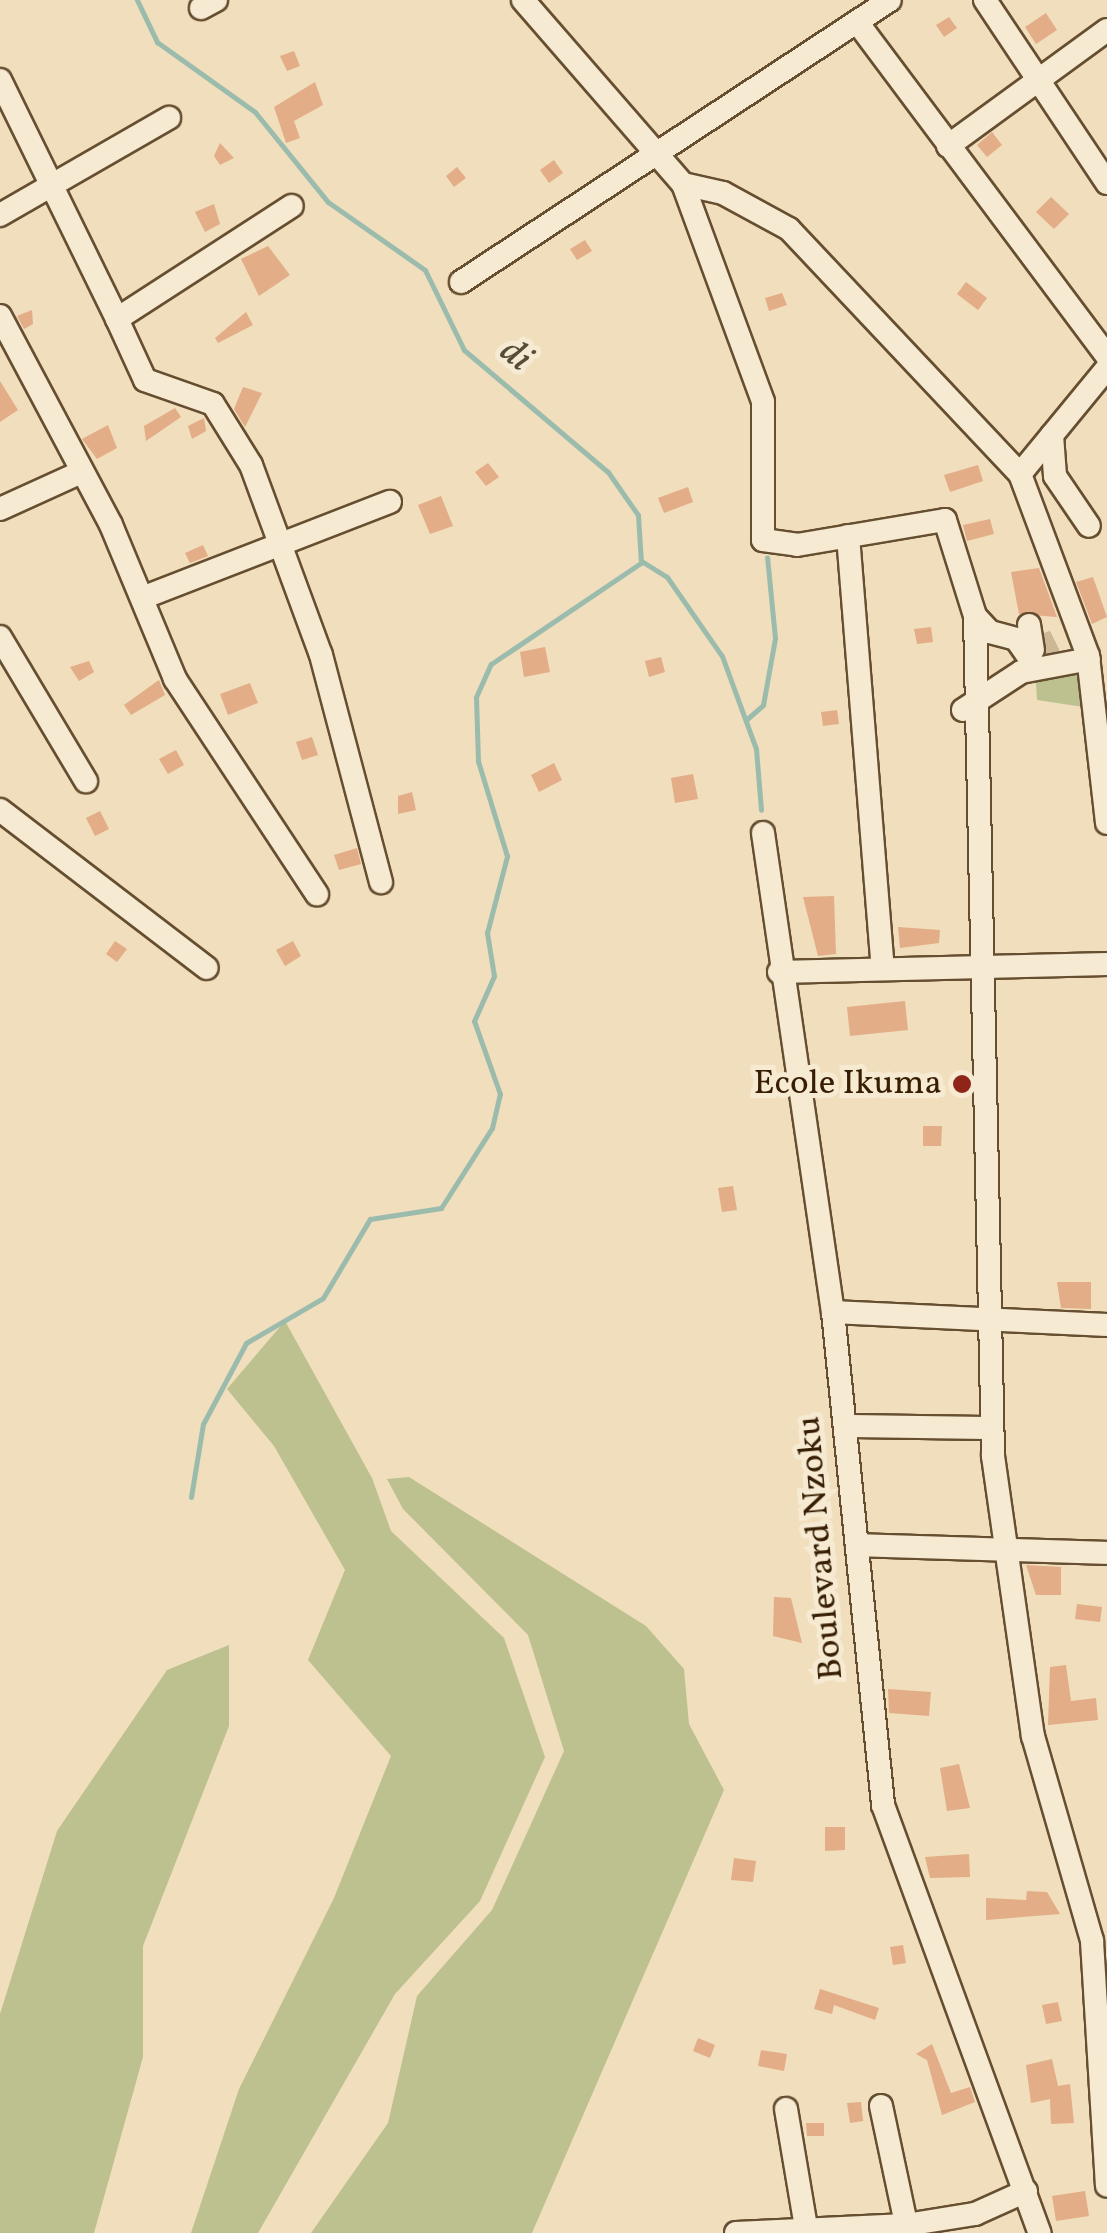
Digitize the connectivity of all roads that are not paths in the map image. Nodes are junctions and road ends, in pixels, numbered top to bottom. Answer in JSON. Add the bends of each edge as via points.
{"nodes":[{"id":1,"x":523,"y":0,"type":"edge"},
{"id":2,"x":890,"y":0,"type":"edge"},
{"id":3,"x":985,"y":0,"type":"edge"},
{"id":4,"x":856,"y":22,"type":"junction"},
{"id":5,"x":1107,"y":30,"type":"edge"},
{"id":6,"x":0,"y":80,"type":"edge"},
{"id":7,"x":1040,"y":82,"type":"junction"},
{"id":8,"x":169,"y":118,"type":"dead end"},
{"id":9,"x":948,"y":146,"type":"junction"},
{"id":10,"x":663,"y":155,"type":"junction"},
{"id":11,"x":1107,"y":183,"type":"edge"},
{"id":12,"x":683,"y":184,"type":"junction"},
{"id":13,"x":58,"y":185,"type":"junction"},
{"id":14,"x":292,"y":206,"type":"dead end"},
{"id":15,"x":0,"y":216,"type":"edge"},
{"id":16,"x":461,"y":282,"type":"dead end"},
{"id":17,"x":0,"y":316,"type":"edge"},
{"id":18,"x":117,"y":319,"type":"junction"},
{"id":19,"x":1107,"y":356,"type":"edge"},
{"id":20,"x":1107,"y":368,"type":"edge"},
{"id":21,"x":1052,"y":435,"type":"junction"},
{"id":22,"x":79,"y":473,"type":"junction"},
{"id":23,"x":1020,"y":474,"type":"junction"},
{"id":24,"x":390,"y":502,"type":"dead end"},
{"id":25,"x":0,"y":509,"type":"edge"},
{"id":26,"x":1089,"y":526,"type":"dead end"},
{"id":27,"x":848,"y":536,"type":"junction"},
{"id":28,"x":283,"y":548,"type":"junction"},
{"id":29,"x":142,"y":598,"type":"junction"},
{"id":30,"x":975,"y":616,"type":"junction"},
{"id":31,"x":1029,"y":625,"type":"dead end"},
{"id":32,"x":2,"y":647,"type":"edge"},
{"id":33,"x":1032,"y":655,"type":"junction"},
{"id":34,"x":1094,"y":655,"type":"edge"},
{"id":35,"x":1006,"y":686,"type":"junction"},
{"id":36,"x":973,"y":704,"type":"junction"},
{"id":37,"x":984,"y":737,"type":"junction"},
{"id":38,"x":86,"y":781,"type":"dead end"},
{"id":39,"x":0,"y":810,"type":"edge"},
{"id":40,"x":1107,"y":823,"type":"edge"},
{"id":41,"x":763,"y":833,"type":"dead end"},
{"id":42,"x":381,"y":882,"type":"dead end"},
{"id":43,"x":317,"y":894,"type":"dead end"},
{"id":44,"x":1107,"y":964,"type":"edge"},
{"id":45,"x":976,"y":965,"type":"junction"},
{"id":46,"x":206,"y":968,"type":"dead end"},
{"id":47,"x":883,"y":968,"type":"junction"},
{"id":48,"x":779,"y":972,"type":"junction"},
{"id":49,"x":833,"y":1312,"type":"junction"},
{"id":50,"x":993,"y":1324,"type":"junction"},
{"id":51,"x":1107,"y":1325,"type":"edge"},
{"id":52,"x":846,"y":1426,"type":"junction"},
{"id":53,"x":992,"y":1428,"type":"junction"},
{"id":54,"x":856,"y":1544,"type":"junction"},
{"id":55,"x":1006,"y":1547,"type":"junction"},
{"id":56,"x":1107,"y":1553,"type":"edge"},
{"id":57,"x":881,"y":2106,"type":"dead end"},
{"id":58,"x":786,"y":2110,"type":"dead end"},
{"id":59,"x":1107,"y":2186,"type":"edge"},
{"id":60,"x":1026,"y":2192,"type":"junction"},
{"id":61,"x":907,"y":2229,"type":"edge"},
{"id":62,"x":807,"y":2232,"type":"edge"},
{"id":63,"x":736,"y":2233,"type":"edge"},
{"id":64,"x":1040,"y":2233,"type":"edge"}],
"edges":[{"from":1,"to":10,"type":"street"},
{"from":2,"to":4,"type":"street"},
{"from":3,"to":7,"type":"street"},
{"from":4,"to":9,"type":"street"},
{"from":4,"to":10,"type":"street"},
{"from":5,"to":7,"type":"street"},
{"from":6,"to":13,"type":"street"},
{"from":7,"to":9,"type":"street"},
{"from":7,"to":11,"type":"street"},
{"from":8,"to":13,"type":"street"},
{"from":9,"to":19,"type":"street"},
{"from":10,"to":12,"type":"street"},
{"from":10,"to":16,"type":"street"},
{"from":12,"to":23,"type":"street","via":[[723,193],[789,229]]},
{"from":12,"to":27,"type":"street","via":[[763,402],[763,540]]},
{"from":13,"to":15,"type":"street"},
{"from":13,"to":18,"type":"street"},
{"from":14,"to":18,"type":"street"},
{"from":17,"to":22,"type":"street"},
{"from":18,"to":28,"type":"street","via":[[153,388],[202,399],[224,417]]},
{"from":20,"to":21,"type":"street"},
{"from":21,"to":23,"type":"street"},
{"from":21,"to":26,"type":"street","via":[[1055,476]]},
{"from":22,"to":25,"type":"street"},
{"from":22,"to":29,"type":"street"},
{"from":23,"to":34,"type":"street","via":[[1067,586],[1071,634]]},
{"from":24,"to":28,"type":"street"},
{"from":27,"to":30,"type":"street","via":[[946,520]]},
{"from":27,"to":47,"type":"street","via":[[870,724]]},
{"from":28,"to":29,"type":"street"},
{"from":28,"to":42,"type":"street"},
{"from":29,"to":43,"type":"street","via":[[175,678]]},
{"from":30,"to":33,"type":"street"},
{"from":30,"to":36,"type":"street"},
{"from":31,"to":33,"type":"street"},
{"from":32,"to":38,"type":"street"},
{"from":33,"to":34,"type":"street"},
{"from":33,"to":35,"type":"street"},
{"from":34,"to":40,"type":"street"},
{"from":35,"to":36,"type":"street"},
{"from":35,"to":37,"type":"street"},
{"from":36,"to":37,"type":"street"},
{"from":37,"to":45,"type":"street"},
{"from":39,"to":46,"type":"street"},
{"from":41,"to":48,"type":"street","name":"Boulevard Nzoku"},
{"from":44,"to":45,"type":"street"},
{"from":45,"to":47,"type":"street"},
{"from":45,"to":50,"type":"street"},
{"from":47,"to":48,"type":"street"},
{"from":48,"to":49,"type":"street","name":"Boulevard Nzoku"},
{"from":49,"to":50,"type":"street"},
{"from":49,"to":52,"type":"street","name":"Boulevard Nzoku"},
{"from":50,"to":51,"type":"street"},
{"from":50,"to":53,"type":"street"},
{"from":52,"to":53,"type":"street"},
{"from":52,"to":54,"type":"street","name":"Boulevard Nzoku"},
{"from":53,"to":55,"type":"street"},
{"from":54,"to":55,"type":"street"},
{"from":54,"to":60,"type":"street","name":"Boulevard Nzoku","via":[[883,1806]]},
{"from":55,"to":56,"type":"street"},
{"from":55,"to":59,"type":"street","via":[[1033,1736],[1092,1941]]},
{"from":57,"to":61,"type":"street"},
{"from":58,"to":62,"type":"street"},
{"from":60,"to":61,"type":"street","via":[[974,2214]]},
{"from":60,"to":64,"type":"street","name":"Boulevard Nzoku"},
{"from":61,"to":62,"type":"street"},
{"from":62,"to":63,"type":"street"}]}
